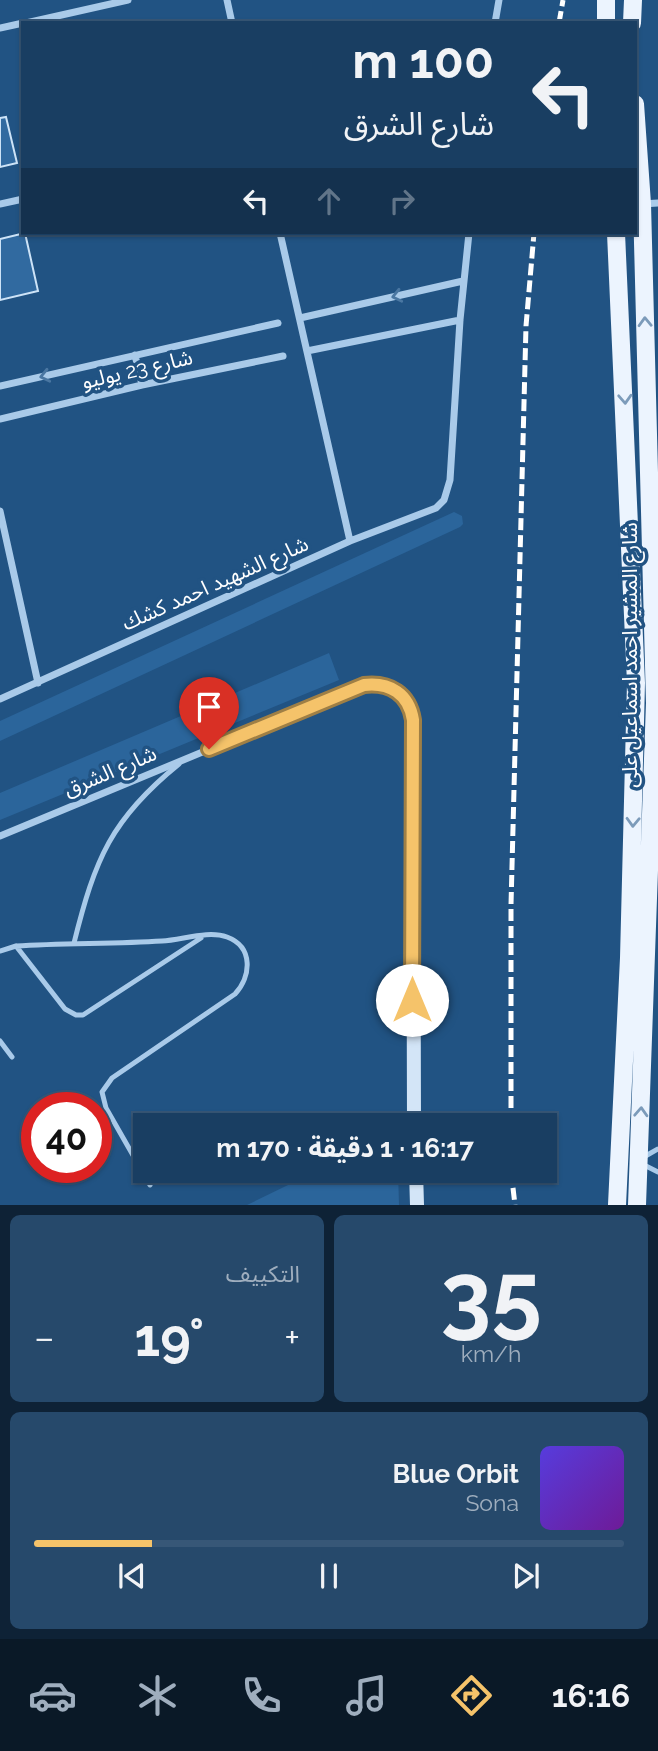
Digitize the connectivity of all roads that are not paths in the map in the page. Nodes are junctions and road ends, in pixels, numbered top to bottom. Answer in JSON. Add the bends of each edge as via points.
{"nodes":[{"id":1,"x":128,"y":0,"type":"edge"},
{"id":2,"x":227,"y":0,"type":"edge"},
{"id":3,"x":499,"y":0,"type":"edge"},
{"id":4,"x":606,"y":0,"type":"edge"},
{"id":5,"x":633,"y":0,"type":"edge"},
{"id":6,"x":33,"y":21,"type":"edge"},
{"id":7,"x":232,"y":21,"type":"edge"},
{"id":8,"x":495,"y":21,"type":"edge"},
{"id":9,"x":606,"y":21,"type":"edge"},
{"id":10,"x":632,"y":21,"type":"edge"},
{"id":11,"x":21,"y":24,"type":"edge"},
{"id":12,"x":0,"y":29,"type":"edge"},
{"id":13,"x":637,"y":117,"type":"edge"},
{"id":14,"x":21,"y":199,"type":"edge"},
{"id":15,"x":650,"y":203,"type":"edge"},
{"id":16,"x":0,"y":204,"type":"edge"},
{"id":17,"x":280,"y":235,"type":"edge"},
{"id":18,"x":469,"y":235,"type":"edge"},
{"id":19,"x":616,"y":235,"type":"edge"},
{"id":20,"x":463,"y":281,"type":"junction"},
{"id":21,"x":300,"y":318,"type":"junction"},
{"id":22,"x":460,"y":320,"type":"junction"},
{"id":23,"x":278,"y":323,"type":"dead end"},
{"id":24,"x":307,"y":351,"type":"junction"},
{"id":25,"x":135,"y":355,"type":"junction"},
{"id":26,"x":283,"y":356,"type":"dead end"},
{"id":27,"x":142,"y":384,"type":"junction"},
{"id":28,"x":0,"y":386,"type":"edge"},
{"id":29,"x":0,"y":419,"type":"edge"},
{"id":30,"x":627,"y":447,"type":"junction"},
{"id":31,"x":653,"y":448,"type":"edge"},
{"id":32,"x":0,"y":511,"type":"edge"},
{"id":33,"x":350,"y":541,"type":"junction"},
{"id":34,"x":636,"y":659,"type":"junction"},
{"id":35,"x":655,"y":660,"type":"junction"},
{"id":36,"x":38,"y":682,"type":"junction"},
{"id":37,"x":0,"y":699,"type":"edge"},
{"id":38,"x":413,"y":720,"type":"joint"},
{"id":39,"x":184,"y":759,"type":"junction"},
{"id":40,"x":0,"y":836,"type":"edge"},
{"id":41,"x":655,"y":850,"type":"edge"},
{"id":42,"x":204,"y":936,"type":"junction"},
{"id":43,"x":74,"y":943,"type":"junction"},
{"id":44,"x":16,"y":946,"type":"junction"},
{"id":45,"x":0,"y":951,"type":"edge"},
{"id":46,"x":629,"y":958,"type":"junction"},
{"id":47,"x":653,"y":959,"type":"edge"},
{"id":48,"x":0,"y":1041,"type":"edge"},
{"id":49,"x":12,"y":1058,"type":"dead end"},
{"id":50,"x":414,"y":1113,"type":"edge"},
{"id":51,"x":658,"y":1149,"type":"edge"},
{"id":52,"x":620,"y":1161,"type":"junction"},
{"id":53,"x":639,"y":1161,"type":"junction"},
{"id":54,"x":658,"y":1172,"type":"edge"},
{"id":55,"x":416,"y":1183,"type":"edge"},
{"id":56,"x":150,"y":1185,"type":"dead end"},
{"id":57,"x":417,"y":1205,"type":"edge"},
{"id":58,"x":617,"y":1205,"type":"edge"},
{"id":59,"x":637,"y":1205,"type":"edge"}],
"edges":[{"from":1,"to":6,"type":"street"},
{"from":2,"to":7,"type":"street"},
{"from":3,"to":8,"type":"street"},
{"from":4,"to":9,"type":"main road"},
{"from":5,"to":10,"type":"main road"},
{"from":11,"to":12,"type":"street"},
{"from":13,"to":15,"type":"main road","name":"شارع المشير احمد اسماعيل على"},
{"from":14,"to":16,"type":"street"},
{"from":31,"to":15,"type":"main road","name":"شارع المشير احمد اسماعيل على","one_way":true},
{"from":17,"to":21,"type":"street"},
{"from":18,"to":20,"type":"street"},
{"from":19,"to":30,"type":"main road","name":"شارع المشير احمد اسماعيل على","one_way":true},
{"from":20,"to":21,"type":"street","one_way":true},
{"from":20,"to":22,"type":"street"},
{"from":21,"to":24,"type":"street"},
{"from":22,"to":24,"type":"street"},
{"from":22,"to":33,"type":"street","name":"شارع الشهيد احمد كشك","via":[[450,480],[444,500],[428,512]]},
{"from":23,"to":25,"type":"street","name":"شارع 23 يوليو"},
{"from":24,"to":33,"type":"street"},
{"from":25,"to":27,"type":"street"},
{"from":25,"to":28,"type":"street","name":"شارع 23 يوليو","one_way":true},
{"from":26,"to":27,"type":"street","name":"شارع 23 يوليو"},
{"from":27,"to":29,"type":"street","name":"شارع 23 يوليو"},
{"from":30,"to":31,"type":"street"},
{"from":30,"to":34,"type":"main road","name":"شارع المشير احمد اسماعيل على"},
{"from":31,"to":35,"type":"main road","name":"شارع المشير احمد اسماعيل على"},
{"from":32,"to":36,"type":"street"},
{"from":33,"to":36,"type":"street","name":"شارع الشهيد احمد كشك"},
{"from":34,"to":35,"type":"main road"},
{"from":34,"to":46,"type":"main road","name":"شارع المشير احمد اسماعيل على","one_way":true},
{"from":35,"to":41,"type":"main road","name":"شارع المشير احمد اسماعيل على"},
{"from":36,"to":37,"type":"street","name":"شارع الشهيد احمد كشك"},
{"from":38,"to":39,"type":"street","name":"شارع الشرق","via":[[409,704],[398,691],[382,684],[364,685]]},
{"from":38,"to":50,"type":"street"},
{"from":39,"to":40,"type":"street","name":"شارع الشرق"},
{"from":39,"to":43,"type":"lane","via":[[131,807],[105,847],[87,891]]},
{"from":41,"to":47,"type":"main road","name":"شارع المشير احمد اسماعيل على"},
{"from":42,"to":43,"type":"lane"},
{"from":42,"to":44,"type":"lane","via":[[83,1015],[65,1009]]},
{"from":42,"to":56,"type":"lane","via":[[226,936],[244,951],[248,963],[243,986],[112,1078],[102,1092],[106,1108]]},
{"from":43,"to":44,"type":"lane"},
{"from":44,"to":45,"type":"lane"},
{"from":46,"to":47,"type":"main road"},
{"from":46,"to":52,"type":"main road","name":"شارع المشير احمد اسماعيل على"},
{"from":53,"to":47,"type":"main road","name":"شارع المشير احمد اسماعيل على","one_way":true},
{"from":48,"to":49,"type":"lane"},
{"from":51,"to":53,"type":"lane"},
{"from":52,"to":53,"type":"main road"},
{"from":52,"to":58,"type":"main road","name":"شارع المشير احمد اسماعيل على"},
{"from":53,"to":54,"type":"lane"},
{"from":53,"to":59,"type":"main road","name":"شارع المشير احمد اسماعيل على"},
{"from":55,"to":57,"type":"street"}]}
